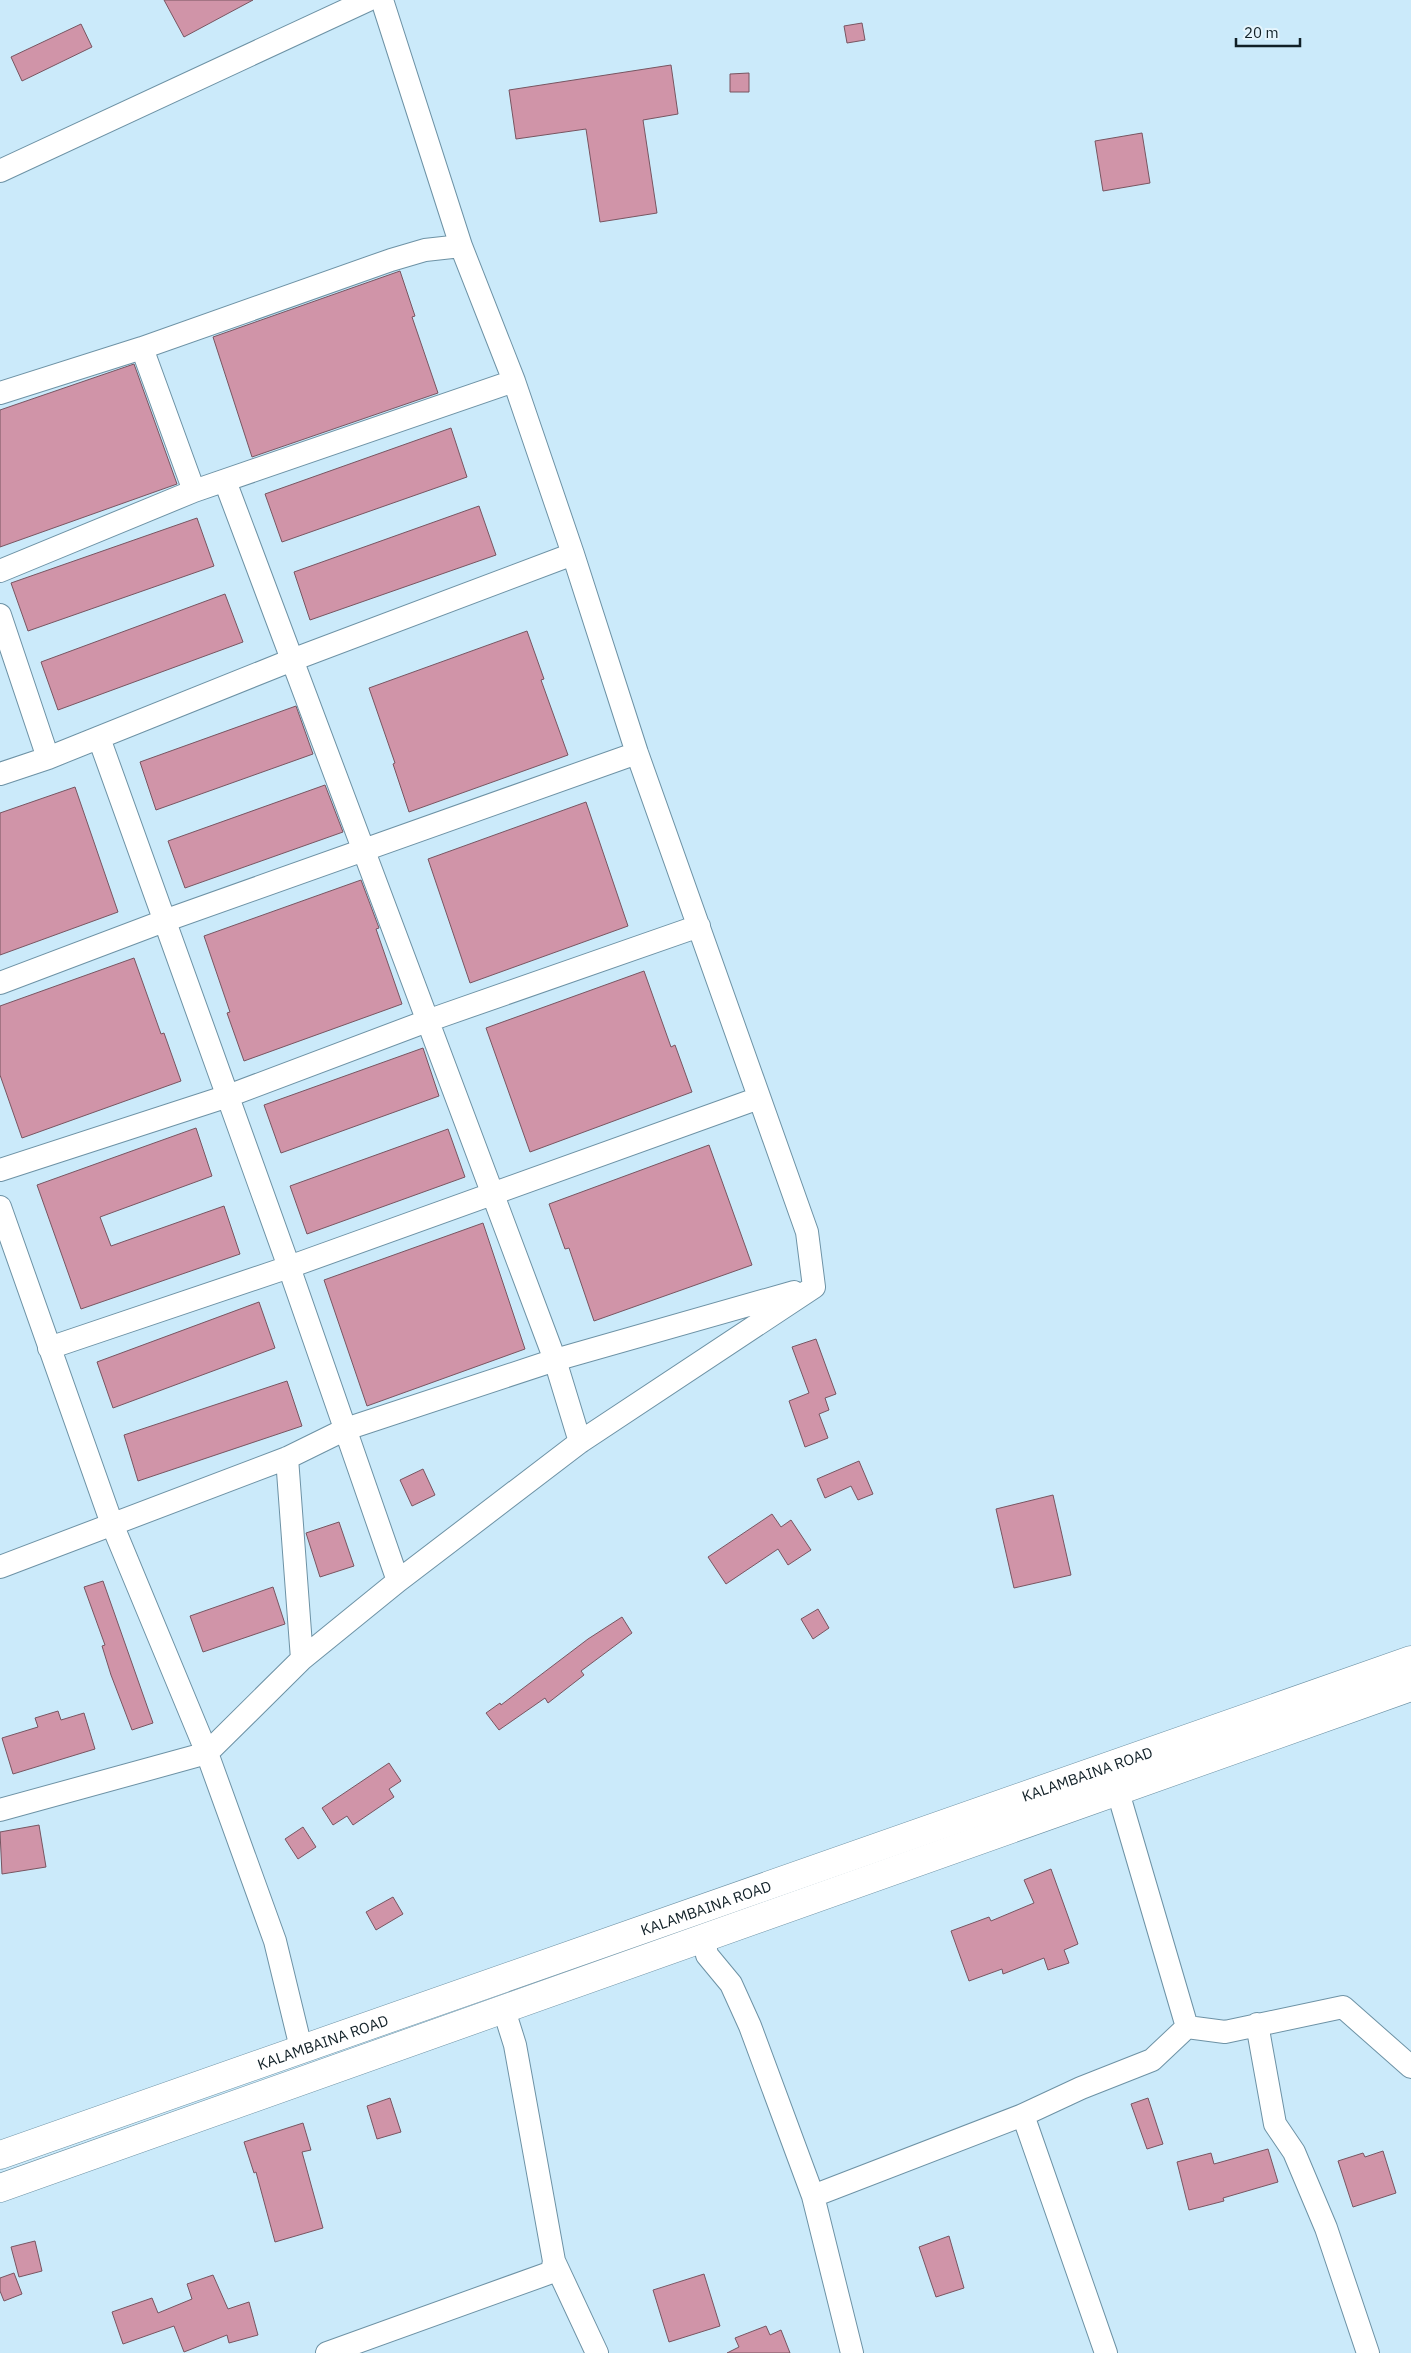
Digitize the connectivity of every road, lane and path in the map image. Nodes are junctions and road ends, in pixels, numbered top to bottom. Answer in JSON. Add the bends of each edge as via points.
{"nodes":[{"id":1,"x":368,"y":0,"type":"edge"},
{"id":2,"x":382,"y":0,"type":"edge"},
{"id":3,"x":0,"y":171,"type":"edge"},
{"id":4,"x":461,"y":246,"type":"junction"},
{"id":5,"x":142,"y":348,"type":"junction"},
{"id":6,"x":514,"y":381,"type":"junction"},
{"id":7,"x":0,"y":393,"type":"edge"},
{"id":8,"x":225,"y":481,"type":"junction"},
{"id":9,"x":194,"y":491,"type":"junction"},
{"id":10,"x":573,"y":554,"type":"junction"},
{"id":11,"x":0,"y":571,"type":"edge"},
{"id":12,"x":0,"y":615,"type":"edge"},
{"id":13,"x":292,"y":660,"type":"junction"},
{"id":14,"x":99,"y":738,"type":"junction"},
{"id":15,"x":637,"y":753,"type":"junction"},
{"id":16,"x":48,"y":758,"type":"junction"},
{"id":17,"x":0,"y":774,"type":"edge"},
{"id":18,"x":362,"y":850,"type":"junction"},
{"id":19,"x":164,"y":920,"type":"junction"},
{"id":20,"x":699,"y":926,"type":"junction"},
{"id":21,"x":0,"y":983,"type":"edge"},
{"id":22,"x":427,"y":1022,"type":"junction"},
{"id":23,"x":228,"y":1096,"type":"junction"},
{"id":24,"x":759,"y":1098,"type":"junction"},
{"id":25,"x":0,"y":1170,"type":"edge"},
{"id":26,"x":491,"y":1193,"type":"junction"},
{"id":27,"x":0,"y":1207,"type":"edge"},
{"id":28,"x":289,"y":1267,"type":"junction"},
{"id":29,"x":814,"y":1287,"type":"junction"},
{"id":30,"x":49,"y":1348,"type":"junction"},
{"id":31,"x":555,"y":1360,"type":"junction"},
{"id":32,"x":346,"y":1429,"type":"junction"},
{"id":33,"x":580,"y":1442,"type":"junction"},
{"id":34,"x":287,"y":1458,"type":"junction"},
{"id":35,"x":112,"y":1524,"type":"junction"},
{"id":36,"x":0,"y":1567,"type":"edge"},
{"id":37,"x":398,"y":1581,"type":"junction"},
{"id":38,"x":302,"y":1660,"type":"junction"},
{"id":39,"x":1411,"y":1660,"type":"edge"},
{"id":40,"x":1411,"y":1688,"type":"edge"},
{"id":41,"x":207,"y":1753,"type":"junction"},
{"id":42,"x":1118,"y":1792,"type":"junction"},
{"id":43,"x":0,"y":1810,"type":"edge"},
{"id":44,"x":704,"y":1939,"type":"junction"},
{"id":45,"x":504,"y":2010,"type":"junction"},
{"id":46,"x":1257,"y":2024,"type":"junction"},
{"id":47,"x":1187,"y":2027,"type":"junction"},
{"id":48,"x":301,"y":2048,"type":"junction"},
{"id":49,"x":1411,"y":2067,"type":"edge"},
{"id":50,"x":1023,"y":2115,"type":"junction"},
{"id":51,"x":0,"y":2155,"type":"edge"},
{"id":52,"x":0,"y":2188,"type":"edge"},
{"id":53,"x":813,"y":2196,"type":"junction"},
{"id":54,"x":554,"y":2261,"type":"junction"},
{"id":55,"x":327,"y":2353,"type":"edge"},
{"id":56,"x":597,"y":2353,"type":"edge"},
{"id":57,"x":852,"y":2353,"type":"edge"},
{"id":58,"x":1106,"y":2353,"type":"edge"},
{"id":59,"x":1368,"y":2353,"type":"edge"}],
"edges":[{"from":1,"to":3,"type":"street"},
{"from":2,"to":4,"type":"street"},
{"from":4,"to":5,"type":"street","via":[[425,250],[391,260]]},
{"from":4,"to":6,"type":"street"},
{"from":5,"to":7,"type":"street"},
{"from":5,"to":9,"type":"street"},
{"from":6,"to":8,"type":"street"},
{"from":6,"to":10,"type":"street"},
{"from":8,"to":9,"type":"street"},
{"from":8,"to":13,"type":"street"},
{"from":9,"to":11,"type":"street"},
{"from":10,"to":13,"type":"street"},
{"from":10,"to":15,"type":"street"},
{"from":12,"to":16,"type":"street"},
{"from":13,"to":14,"type":"street"},
{"from":13,"to":18,"type":"street"},
{"from":14,"to":16,"type":"street"},
{"from":14,"to":19,"type":"street"},
{"from":15,"to":18,"type":"street"},
{"from":15,"to":20,"type":"street"},
{"from":16,"to":17,"type":"street"},
{"from":18,"to":19,"type":"street"},
{"from":18,"to":22,"type":"street"},
{"from":19,"to":21,"type":"street"},
{"from":19,"to":23,"type":"street"},
{"from":20,"to":22,"type":"street"},
{"from":20,"to":24,"type":"street"},
{"from":22,"to":23,"type":"street"},
{"from":22,"to":26,"type":"street"},
{"from":23,"to":25,"type":"street"},
{"from":23,"to":28,"type":"street"},
{"from":24,"to":26,"type":"street"},
{"from":24,"to":29,"type":"street","via":[[807,1232]]},
{"from":26,"to":28,"type":"street"},
{"from":26,"to":31,"type":"street"},
{"from":27,"to":30,"type":"street"},
{"from":28,"to":30,"type":"street"},
{"from":28,"to":32,"type":"street"},
{"from":29,"to":31,"type":"street"},
{"from":29,"to":33,"type":"street"},
{"from":30,"to":35,"type":"street"},
{"from":31,"to":32,"type":"street"},
{"from":31,"to":33,"type":"street"},
{"from":32,"to":34,"type":"street"},
{"from":32,"to":37,"type":"street"},
{"from":33,"to":37,"type":"street"},
{"from":34,"to":35,"type":"street"},
{"from":34,"to":38,"type":"street"},
{"from":35,"to":36,"type":"street"},
{"from":35,"to":41,"type":"street"},
{"from":37,"to":38,"type":"street"},
{"from":38,"to":41,"type":"street"},
{"from":39,"to":48,"type":"main road","name":"KALAMBAINA ROAD"},
{"from":40,"to":42,"type":"main road"},
{"from":41,"to":43,"type":"street"},
{"from":41,"to":48,"type":"street","via":[[275,1940]]},
{"from":42,"to":44,"type":"main road"},
{"from":42,"to":47,"type":"street"},
{"from":44,"to":45,"type":"main road"},
{"from":44,"to":53,"type":"street","via":[[707,1955],[731,1984],[750,2026]]},
{"from":45,"to":52,"type":"main road"},
{"from":45,"to":54,"type":"street","via":[[515,2045]]},
{"from":46,"to":47,"type":"street","via":[[1225,2032]]},
{"from":46,"to":49,"type":"street","via":[[1343,2007]]},
{"from":46,"to":59,"type":"street","via":[[1275,2124],[1294,2152],[1326,2228]]},
{"from":47,"to":50,"type":"street","via":[[1152,2060]]},
{"from":48,"to":51,"type":"main road","name":"KALAMBAINA ROAD"},
{"from":50,"to":53,"type":"street"},
{"from":50,"to":58,"type":"street"},
{"from":53,"to":57,"type":"street"},
{"from":54,"to":55,"type":"street","via":[[552,2272]]},
{"from":54,"to":56,"type":"street"}]}
